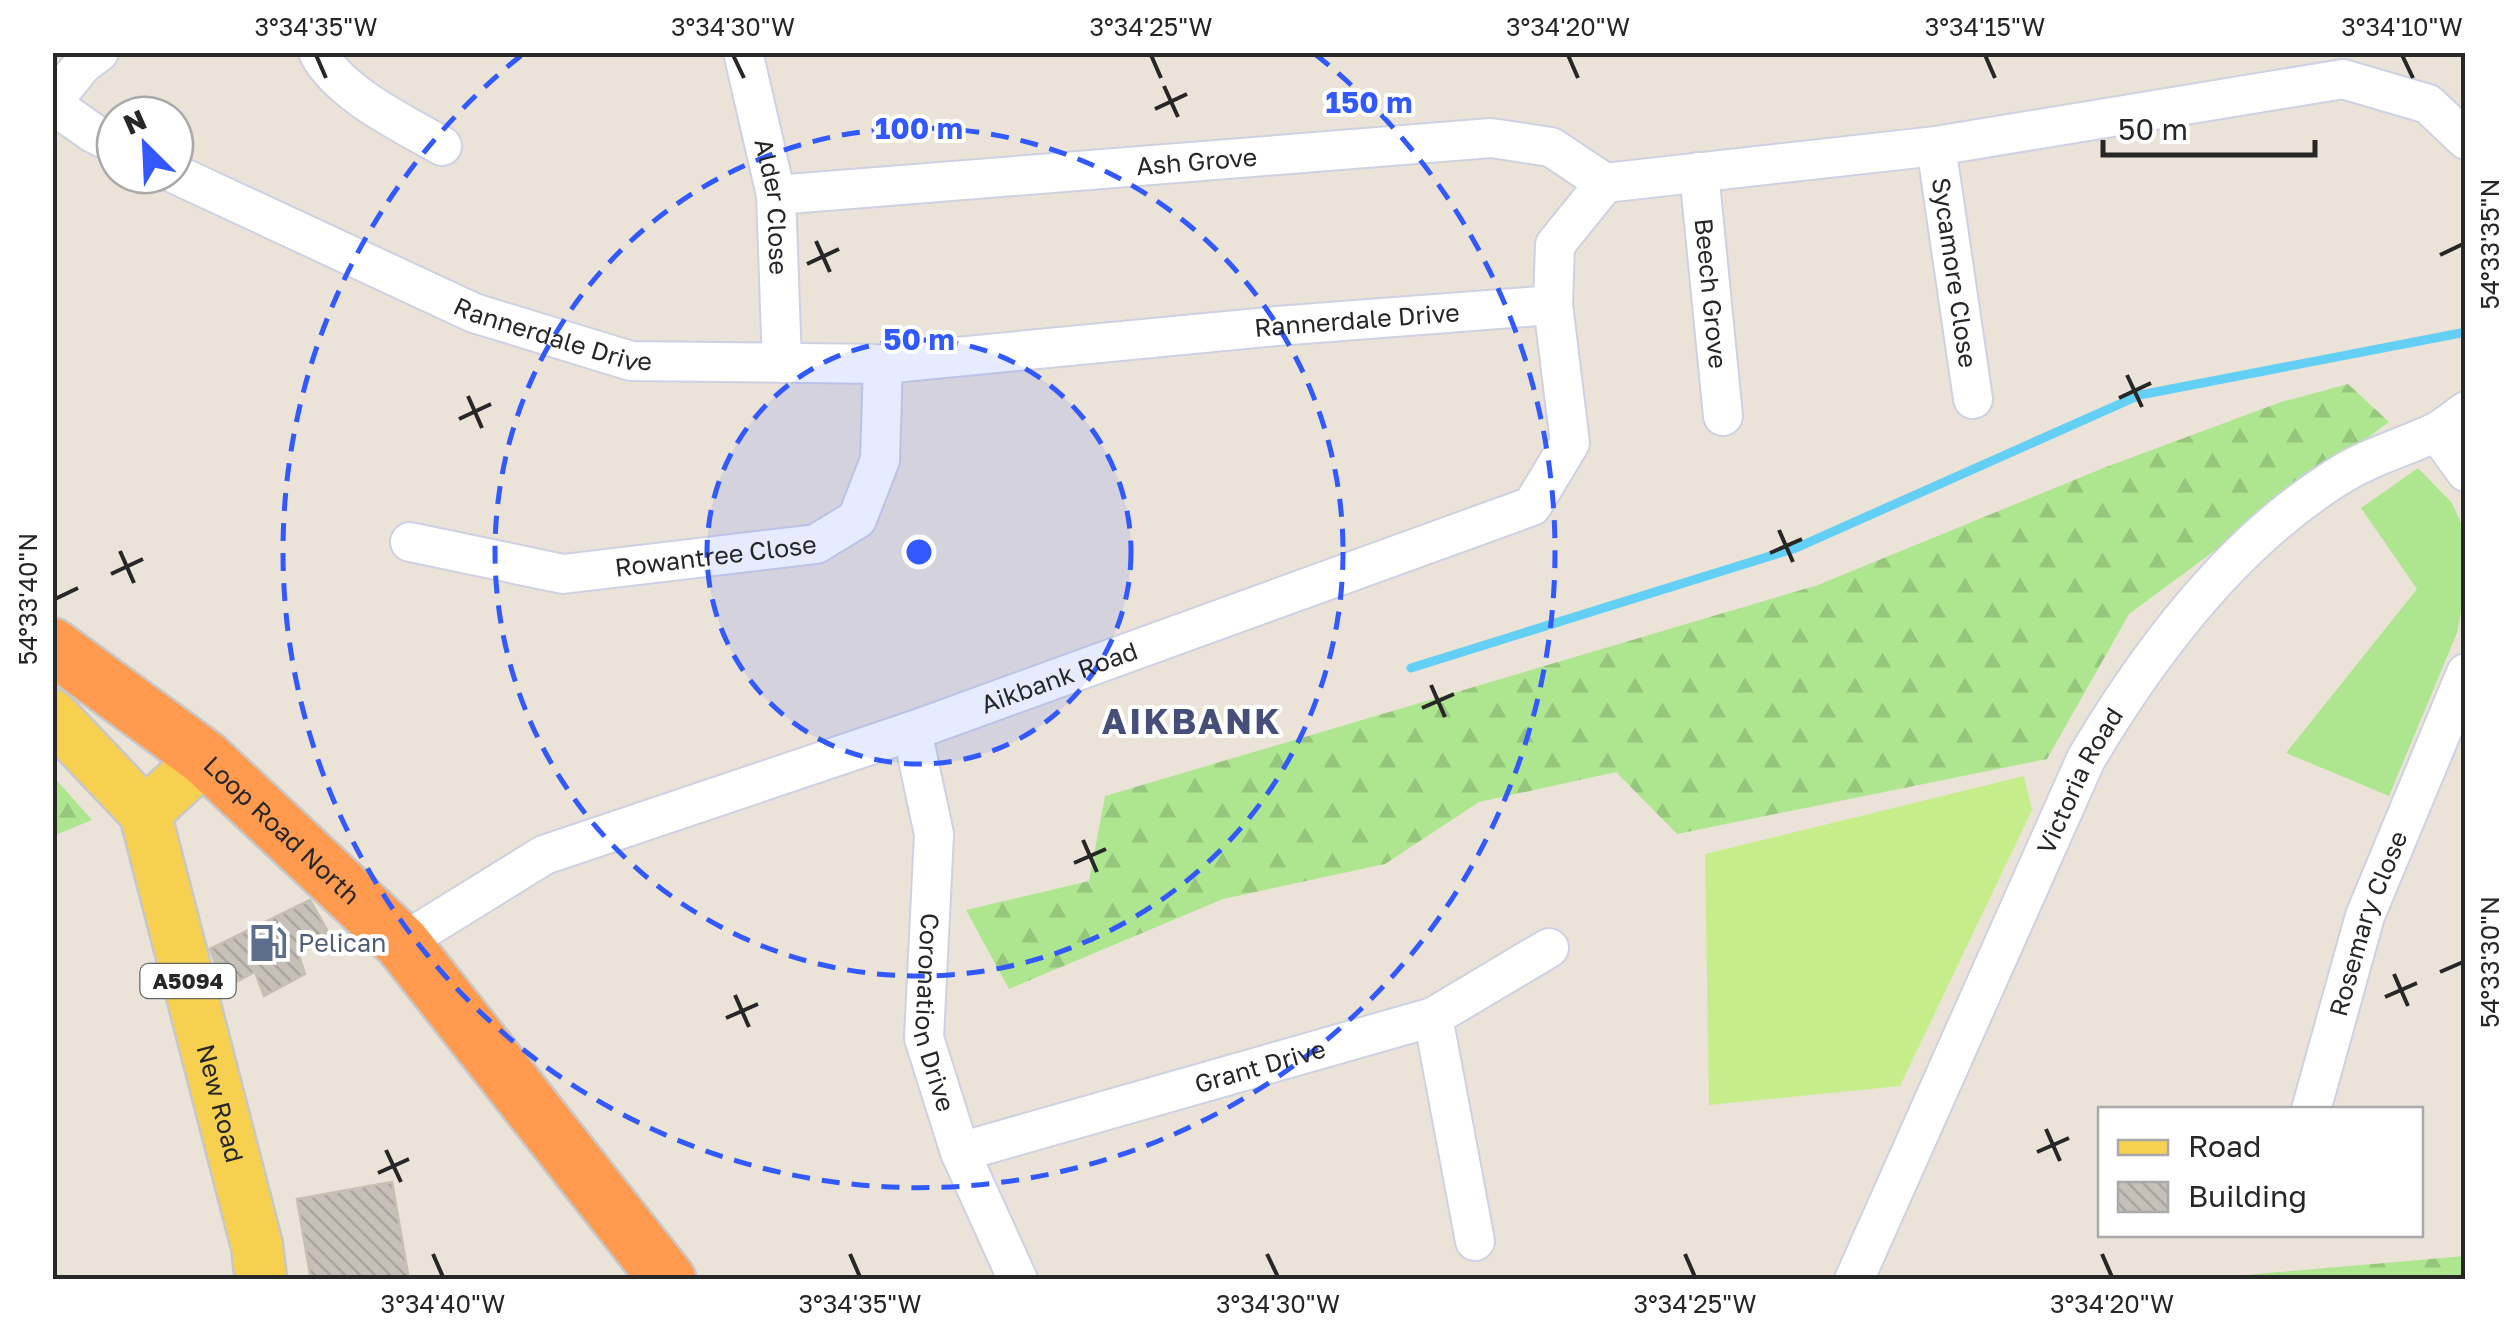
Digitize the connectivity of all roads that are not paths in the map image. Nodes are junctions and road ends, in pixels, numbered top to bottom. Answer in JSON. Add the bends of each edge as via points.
{"nodes":[{"id":1,"x":99,"y":52,"type":"edge"},
{"id":2,"x":318,"y":52,"type":"edge"},
{"id":3,"x":744,"y":52,"type":"edge"},
{"id":4,"x":52,"y":103,"type":"edge"},
{"id":5,"x":95,"y":134,"type":"edge"},
{"id":6,"x":2466,"y":140,"type":"edge"},
{"id":7,"x":442,"y":146,"type":"dead end"},
{"id":8,"x":1936,"y":146,"type":"junction"},
{"id":9,"x":1699,"y":172,"type":"junction"},
{"id":10,"x":195,"y":183,"type":"edge"},
{"id":11,"x":1605,"y":183,"type":"junction"},
{"id":12,"x":776,"y":195,"type":"junction"},
{"id":13,"x":1553,"y":305,"type":"junction"},
{"id":14,"x":782,"y":364,"type":"junction"},
{"id":15,"x":884,"y":364,"type":"junction"},
{"id":16,"x":1973,"y":399,"type":"dead end"},
{"id":17,"x":1723,"y":416,"type":"dead end"},
{"id":18,"x":2451,"y":421,"type":"edge"},
{"id":19,"x":2466,"y":472,"type":"edge"},
{"id":20,"x":410,"y":542,"type":"dead end"},
{"id":21,"x":52,"y":646,"type":"edge"},
{"id":22,"x":2466,"y":673,"type":"edge"},
{"id":23,"x":52,"y":715,"type":"edge"},
{"id":24,"x":912,"y":731,"type":"junction"},
{"id":25,"x":2452,"y":747,"type":"edge"},
{"id":26,"x":204,"y":758,"type":"junction"},
{"id":27,"x":144,"y":812,"type":"junction"},
{"id":28,"x":402,"y":943,"type":"junction"},
{"id":29,"x":1549,"y":948,"type":"dead end"},
{"id":30,"x":1433,"y":1018,"type":"junction"},
{"id":31,"x":2312,"y":1107,"type":"edge"},
{"id":32,"x":960,"y":1152,"type":"junction"},
{"id":33,"x":1475,"y":1241,"type":"dead end"},
{"id":34,"x":262,"y":1280,"type":"edge"},
{"id":35,"x":668,"y":1280,"type":"edge"},
{"id":36,"x":1018,"y":1280,"type":"edge"},
{"id":37,"x":1854,"y":1280,"type":"edge"}],
"edges":[{"from":1,"to":4,"type":"street"},
{"from":2,"to":7,"type":"street","via":[[365,100]]},
{"from":3,"to":12,"type":"street","name":"Alder Close"},
{"from":4,"to":5,"type":"street"},
{"from":6,"to":8,"type":"street","via":[[2428,104],[2343,79]]},
{"from":8,"to":9,"type":"street"},
{"from":8,"to":16,"type":"street","name":"Sycamore Close"},
{"from":9,"to":11,"type":"street"},
{"from":9,"to":17,"type":"street","name":"Beech Grove"},
{"from":10,"to":14,"type":"street","name":"Rannerdale Drive","via":[[492,318],[631,361]]},
{"from":11,"to":12,"type":"street","name":"Ash Grove","via":[[1550,147],[1491,138]]},
{"from":11,"to":13,"type":"street","via":[[1556,245]]},
{"from":12,"to":14,"type":"street","name":"Alder Close"},
{"from":13,"to":15,"type":"street","name":"Rannerdale Drive"},
{"from":13,"to":24,"type":"street","name":"Aikbank Road","via":[[1570,443],[1532,506]]},
{"from":14,"to":15,"type":"street","name":"Rannerdale Drive"},
{"from":15,"to":20,"type":"street","name":"Rowantree Close","via":[[880,460],[858,519],[816,544],[563,574]]},
{"from":18,"to":19,"type":"street"},
{"from":18,"to":37,"type":"street","name":"Victoria Road","via":[[2336,477],[2293,510],[2221,574],[2119,703],[2086,760]]},
{"from":21,"to":26,"type":"highway","name":"Loop Road North"},
{"from":22,"to":25,"type":"street","name":"Rosemary Close"},
{"from":23,"to":27,"type":"main road","name":"New Road","number":"A5094"},
{"from":24,"to":28,"type":"street","name":"Aikbank Road","via":[[544,855]]},
{"from":24,"to":32,"type":"street","name":"Coronation Drive","via":[[934,834],[924,1038]]},
{"from":25,"to":31,"type":"street","name":"Rosemary Close","via":[[2365,916]]},
{"from":26,"to":27,"type":"main road"},
{"from":26,"to":28,"type":"highway","name":"Loop Road North"},
{"from":27,"to":34,"type":"main road","name":"New Road","number":"A5094"},
{"from":28,"to":35,"type":"highway","name":"Loop Road North"},
{"from":29,"to":30,"type":"street","name":"Grant Drive"},
{"from":30,"to":32,"type":"street","name":"Grant Drive"},
{"from":30,"to":33,"type":"street"},
{"from":32,"to":36,"type":"street","name":"Coronation Drive"}]}
